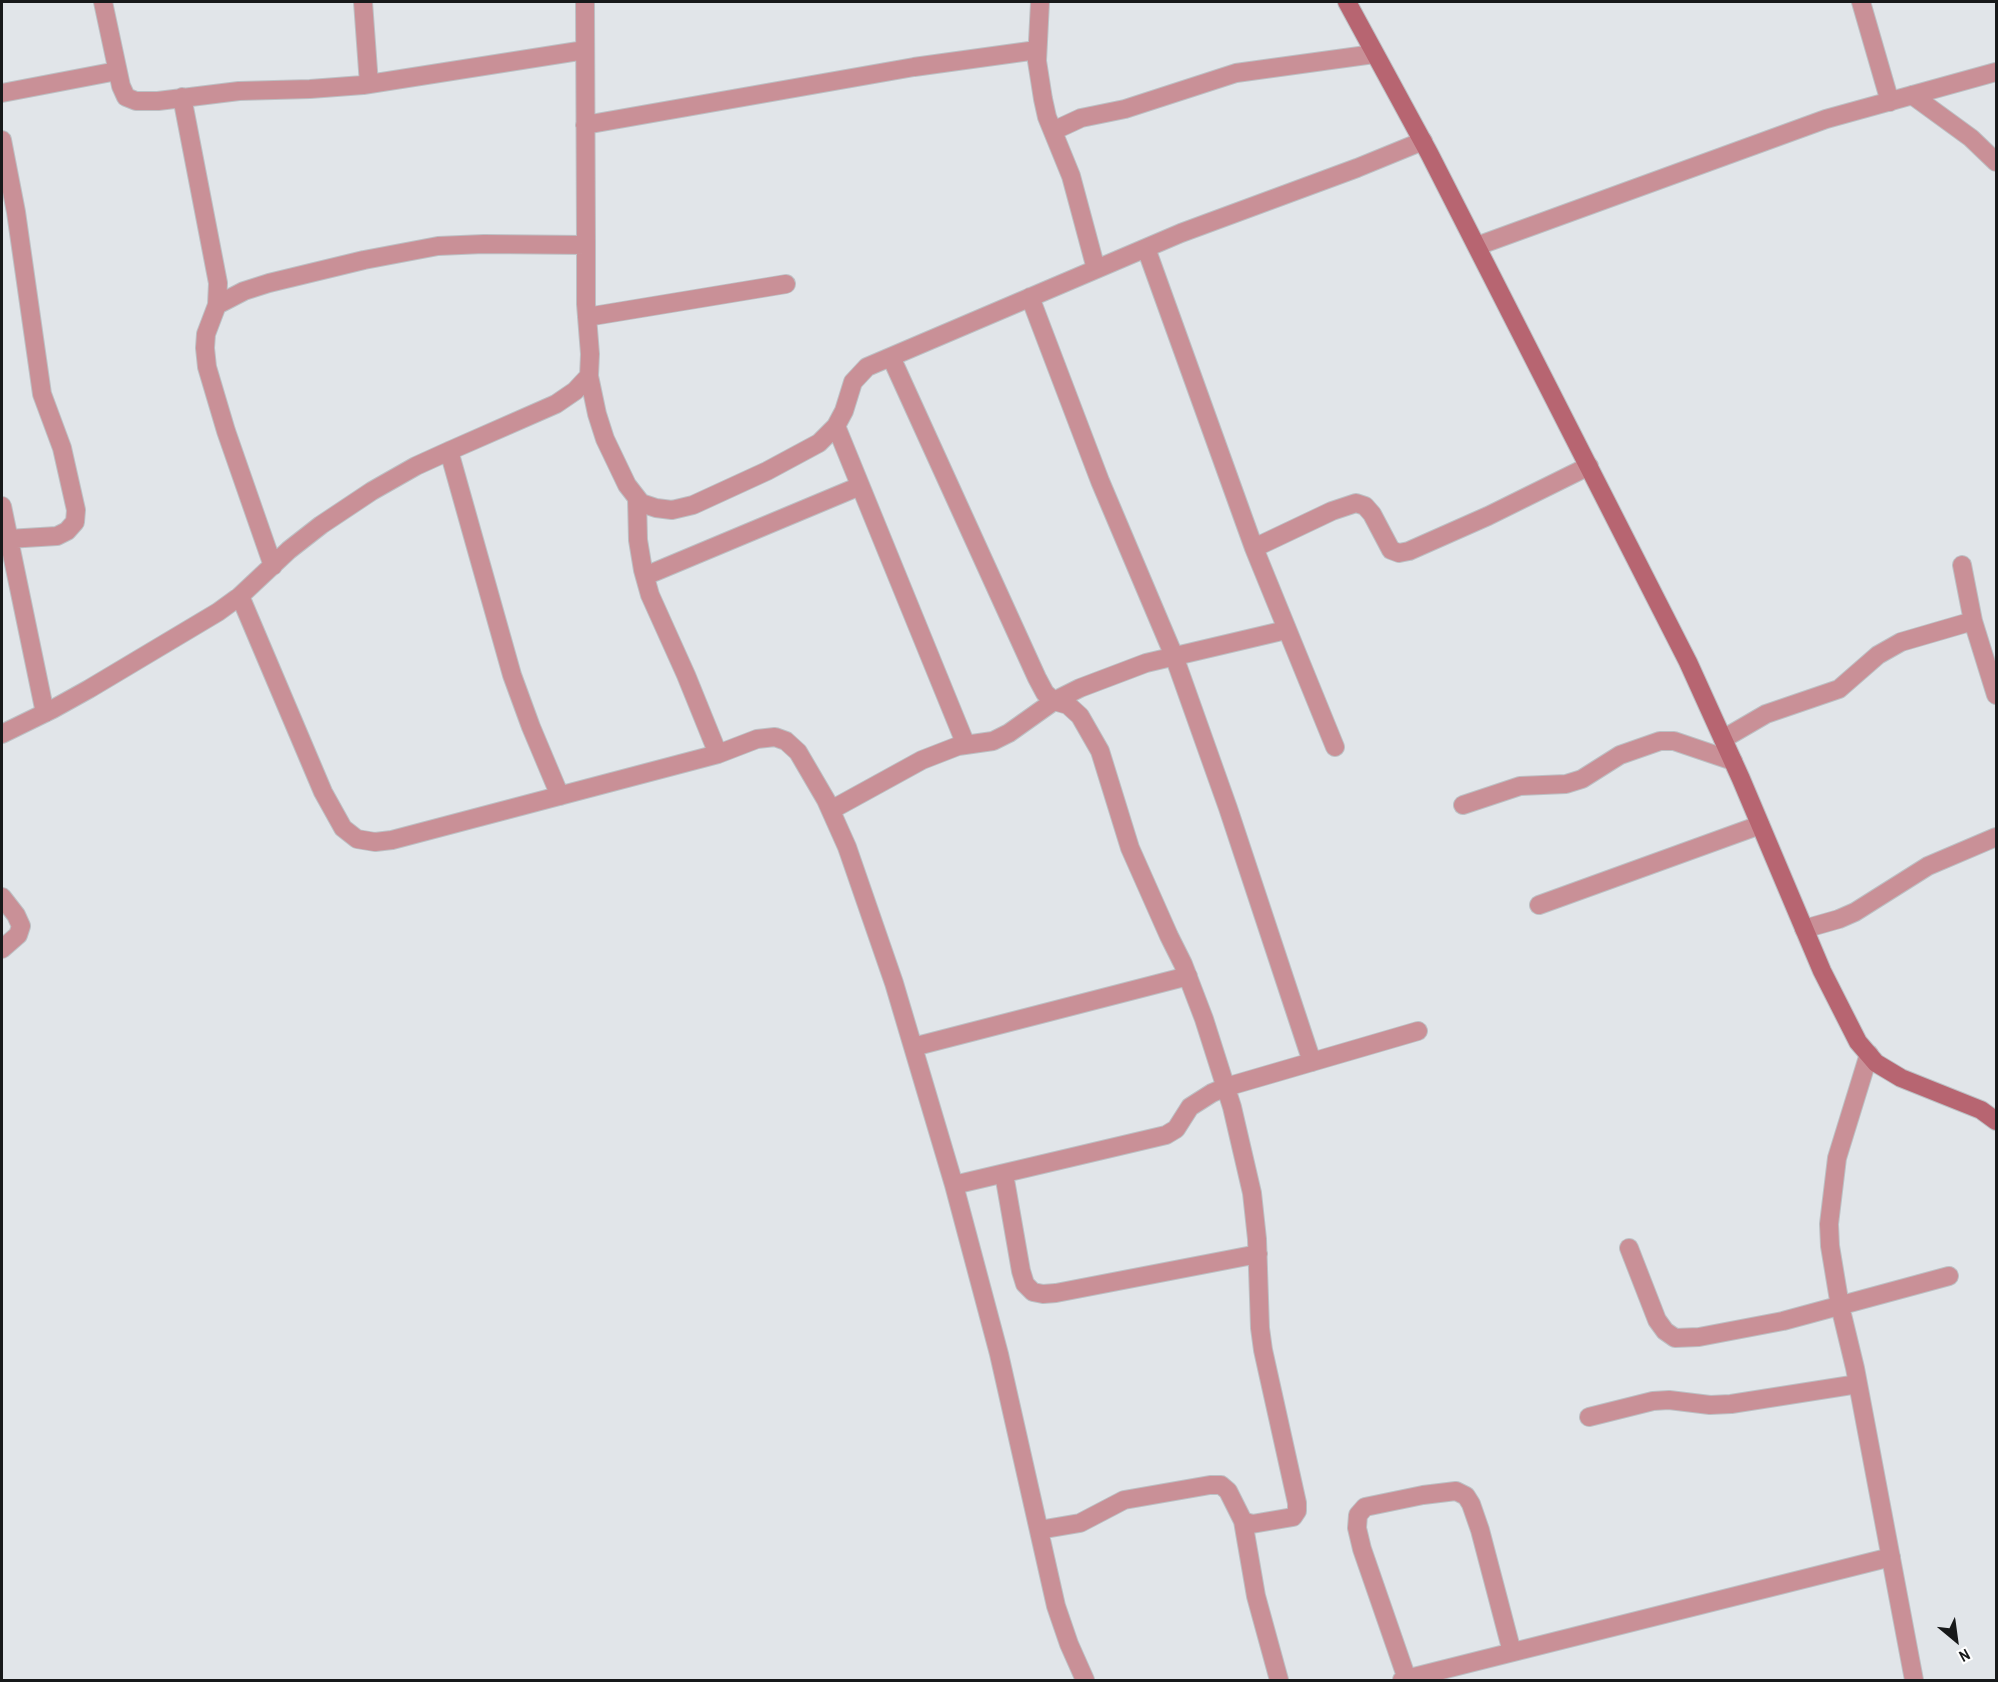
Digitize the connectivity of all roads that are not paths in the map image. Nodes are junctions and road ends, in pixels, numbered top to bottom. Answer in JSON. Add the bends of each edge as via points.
{"nodes":[{"id":1,"x":103,"y":2,"type":"edge"},
{"id":2,"x":363,"y":2,"type":"edge"},
{"id":3,"x":585,"y":2,"type":"edge"},
{"id":4,"x":1040,"y":2,"type":"edge"},
{"id":5,"x":1347,"y":2,"type":"edge"},
{"id":6,"x":1861,"y":2,"type":"edge"},
{"id":7,"x":585,"y":50,"type":"junction"},
{"id":8,"x":1037,"y":50,"type":"junction"},
{"id":9,"x":1374,"y":54,"type":"junction"},
{"id":10,"x":117,"y":71,"type":"junction"},
{"id":11,"x":1996,"y":72,"type":"edge"},
{"id":12,"x":369,"y":84,"type":"junction"},
{"id":13,"x":2,"y":93,"type":"edge"},
{"id":14,"x":1912,"y":95,"type":"junction"},
{"id":15,"x":182,"y":97,"type":"junction"},
{"id":16,"x":1890,"y":102,"type":"junction"},
{"id":17,"x":585,"y":125,"type":"junction"},
{"id":18,"x":1053,"y":131,"type":"junction"},
{"id":19,"x":2,"y":140,"type":"edge"},
{"id":20,"x":1423,"y":141,"type":"junction"},
{"id":21,"x":1996,"y":162,"type":"edge"},
{"id":22,"x":7,"y":196,"type":"edge"},
{"id":23,"x":586,"y":245,"type":"junction"},
{"id":24,"x":1477,"y":246,"type":"junction"},
{"id":25,"x":1146,"y":248,"type":"junction"},
{"id":26,"x":1096,"y":269,"type":"junction"},
{"id":27,"x":786,"y":284,"type":"dead end"},
{"id":28,"x":1030,"y":297,"type":"junction"},
{"id":29,"x":216,"y":305,"type":"junction"},
{"id":30,"x":587,"y":317,"type":"junction"},
{"id":31,"x":891,"y":357,"type":"junction"},
{"id":32,"x":588,"y":376,"type":"junction"},
{"id":33,"x":836,"y":426,"type":"junction"},
{"id":34,"x":449,"y":451,"type":"junction"},
{"id":35,"x":1589,"y":466,"type":"junction"},
{"id":36,"x":860,"y":486,"type":"junction"},
{"id":37,"x":637,"y":498,"type":"junction"},
{"id":38,"x":2,"y":506,"type":"edge"},
{"id":39,"x":9,"y":539,"type":"junction"},
{"id":40,"x":1254,"y":548,"type":"junction"},
{"id":41,"x":1962,"y":565,"type":"dead end"},
{"id":42,"x":273,"y":566,"type":"junction"},
{"id":43,"x":645,"y":576,"type":"junction"},
{"id":44,"x":240,"y":596,"type":"junction"},
{"id":45,"x":1973,"y":621,"type":"junction"},
{"id":46,"x":1286,"y":630,"type":"junction"},
{"id":47,"x":1173,"y":656,"type":"junction"},
{"id":48,"x":1996,"y":695,"type":"edge"},
{"id":49,"x":1054,"y":701,"type":"junction"},
{"id":50,"x":45,"y":713,"type":"junction"},
{"id":51,"x":2,"y":734,"type":"edge"},
{"id":52,"x":1723,"y":739,"type":"junction"},
{"id":53,"x":966,"y":746,"type":"junction"},
{"id":54,"x":1335,"y":747,"type":"dead end"},
{"id":55,"x":718,"y":754,"type":"junction"},
{"id":56,"x":1732,"y":761,"type":"junction"},
{"id":57,"x":560,"y":796,"type":"junction"},
{"id":58,"x":1463,"y":805,"type":"dead end"},
{"id":59,"x":831,"y":810,"type":"junction"},
{"id":60,"x":1760,"y":825,"type":"junction"},
{"id":61,"x":1996,"y":837,"type":"edge"},
{"id":62,"x":2,"y":897,"type":"edge"},
{"id":63,"x":1539,"y":905,"type":"dead end"},
{"id":64,"x":1804,"y":929,"type":"junction"},
{"id":65,"x":2,"y":949,"type":"edge"},
{"id":66,"x":1188,"y":976,"type":"junction"},
{"id":67,"x":1418,"y":1031,"type":"dead end"},
{"id":68,"x":914,"y":1047,"type":"junction"},
{"id":69,"x":1869,"y":1054,"type":"junction"},
{"id":70,"x":1312,"y":1062,"type":"junction"},
{"id":71,"x":1226,"y":1087,"type":"junction"},
{"id":72,"x":1996,"y":1121,"type":"edge"},
{"id":73,"x":1004,"y":1174,"type":"junction"},
{"id":74,"x":954,"y":1185,"type":"junction"},
{"id":75,"x":1629,"y":1248,"type":"dead end"},
{"id":76,"x":1258,"y":1254,"type":"junction"},
{"id":77,"x":1949,"y":1276,"type":"dead end"},
{"id":78,"x":1840,"y":1306,"type":"junction"},
{"id":79,"x":1858,"y":1384,"type":"junction"},
{"id":80,"x":1589,"y":1417,"type":"dead end"},
{"id":81,"x":1243,"y":1521,"type":"junction"},
{"id":82,"x":1039,"y":1530,"type":"junction"},
{"id":83,"x":1891,"y":1557,"type":"junction"},
{"id":84,"x":1512,"y":1652,"type":"junction"},
{"id":85,"x":1084,"y":1680,"type":"edge"},
{"id":86,"x":1279,"y":1680,"type":"edge"},
{"id":87,"x":1404,"y":1680,"type":"edge"},
{"id":88,"x":1914,"y":1680,"type":"edge"}],
"edges":[{"from":1,"to":10,"type":"street"},
{"from":2,"to":12,"type":"street"},
{"from":3,"to":7,"type":"street"},
{"from":4,"to":8,"type":"street"},
{"from":5,"to":9,"type":"main road"},
{"from":6,"to":16,"type":"street"},
{"from":7,"to":12,"type":"street"},
{"from":7,"to":17,"type":"street"},
{"from":8,"to":17,"type":"street","via":[[914,67]]},
{"from":8,"to":18,"type":"street","via":[[1043,99]]},
{"from":9,"to":18,"type":"street","via":[[1236,73],[1125,109],[1080,118]]},
{"from":9,"to":20,"type":"main road"},
{"from":10,"to":13,"type":"street"},
{"from":10,"to":15,"type":"street","via":[[126,97],[136,101]]},
{"from":11,"to":14,"type":"street"},
{"from":12,"to":15,"type":"street"},
{"from":14,"to":16,"type":"street"},
{"from":14,"to":21,"type":"street","via":[[1964,132]]},
{"from":15,"to":29,"type":"street","via":[[218,283]]},
{"from":16,"to":24,"type":"street","via":[[1795,130]]},
{"from":17,"to":23,"type":"street"},
{"from":18,"to":26,"type":"street","via":[[1071,176]]},
{"from":19,"to":22,"type":"street"},
{"from":20,"to":24,"type":"main road"},
{"from":20,"to":25,"type":"street"},
{"from":22,"to":39,"type":"street","via":[[42,394],[62,448],[76,510],[75,522],[57,536]]},
{"from":23,"to":29,"type":"street","via":[[438,246],[269,284]]},
{"from":23,"to":30,"type":"street"},
{"from":24,"to":35,"type":"main road"},
{"from":25,"to":26,"type":"street"},
{"from":25,"to":40,"type":"street"},
{"from":26,"to":28,"type":"street"},
{"from":27,"to":30,"type":"street"},
{"from":28,"to":31,"type":"street"},
{"from":28,"to":47,"type":"street","via":[[1104,491]]},
{"from":29,"to":42,"type":"street","via":[[206,334],[207,367]]},
{"from":30,"to":32,"type":"street"},
{"from":31,"to":33,"type":"street","via":[[867,368],[854,382]]},
{"from":31,"to":49,"type":"street","via":[[1037,678]]},
{"from":32,"to":34,"type":"street","via":[[556,404]]},
{"from":32,"to":37,"type":"street","via":[[604,439]]},
{"from":33,"to":36,"type":"street"},
{"from":33,"to":37,"type":"street","via":[[819,443],[693,505],[672,510],[656,508]]},
{"from":34,"to":42,"type":"street","via":[[372,491],[321,525]]},
{"from":34,"to":57,"type":"street","via":[[512,675]]},
{"from":35,"to":40,"type":"street","via":[[1409,551],[1391,550],[1372,514],[1356,503]]},
{"from":35,"to":52,"type":"main road"},
{"from":36,"to":43,"type":"street"},
{"from":36,"to":53,"type":"street"},
{"from":37,"to":43,"type":"street","via":[[638,540]]},
{"from":38,"to":39,"type":"street"},
{"from":39,"to":50,"type":"street"},
{"from":40,"to":46,"type":"street"},
{"from":41,"to":45,"type":"street"},
{"from":42,"to":44,"type":"street"},
{"from":43,"to":55,"type":"street"},
{"from":44,"to":50,"type":"street","via":[[146,656]]},
{"from":44,"to":57,"type":"street","via":[[323,792],[344,828],[357,839],[392,840]]},
{"from":45,"to":48,"type":"street"},
{"from":45,"to":52,"type":"street","via":[[1901,642],[1878,654],[1839,689],[1766,714]]},
{"from":46,"to":47,"type":"street"},
{"from":46,"to":54,"type":"street"},
{"from":47,"to":49,"type":"street","via":[[1123,671]]},
{"from":47,"to":70,"type":"street"},
{"from":49,"to":53,"type":"street","via":[[1009,733],[993,741]]},
{"from":49,"to":66,"type":"street","via":[[1068,705],[1080,716],[1100,751],[1130,848]]},
{"from":50,"to":51,"type":"street"},
{"from":52,"to":56,"type":"main road"},
{"from":53,"to":59,"type":"street","via":[[922,760]]},
{"from":55,"to":57,"type":"street"},
{"from":55,"to":59,"type":"street","via":[[757,739],[775,737],[786,741],[798,752]]},
{"from":56,"to":58,"type":"street","via":[[1674,741],[1660,741],[1620,755],[1582,779],[1566,784],[1520,786]]},
{"from":56,"to":60,"type":"main road"},
{"from":59,"to":68,"type":"street","via":[[870,911]]},
{"from":60,"to":63,"type":"street"},
{"from":60,"to":64,"type":"main road"},
{"from":61,"to":64,"type":"street","via":[[1928,866],[1855,912]]},
{"from":62,"to":65,"type":"street","via":[[21,926],[18,935]]},
{"from":64,"to":69,"type":"main road","via":[[1839,1008]]},
{"from":66,"to":68,"type":"street"},
{"from":66,"to":71,"type":"street"},
{"from":67,"to":70,"type":"street"},
{"from":68,"to":74,"type":"street"},
{"from":69,"to":72,"type":"main road","via":[[1876,1063],[1901,1077],[1981,1110]]},
{"from":69,"to":78,"type":"street","via":[[1837,1158],[1830,1202],[1830,1246]]},
{"from":70,"to":71,"type":"street"},
{"from":71,"to":73,"type":"street","via":[[1190,1107],[1176,1129],[1166,1136]]},
{"from":71,"to":76,"type":"street","via":[[1252,1193]]},
{"from":73,"to":74,"type":"street"},
{"from":73,"to":76,"type":"street","via":[[1021,1271],[1033,1292],[1056,1293]]},
{"from":74,"to":82,"type":"street","via":[[999,1354]]},
{"from":75,"to":78,"type":"street","via":[[1657,1320],[1675,1338],[1753,1327]]},
{"from":76,"to":81,"type":"street","via":[[1263,1350],[1297,1511],[1293,1517],[1272,1522]]},
{"from":77,"to":78,"type":"street"},
{"from":78,"to":79,"type":"street"},
{"from":79,"to":80,"type":"street","via":[[1731,1404],[1653,1401]]},
{"from":79,"to":83,"type":"street"},
{"from":81,"to":82,"type":"street","via":[[1228,1491],[1221,1485],[1210,1485],[1124,1500],[1080,1523]]},
{"from":81,"to":86,"type":"street","via":[[1259,1611]]},
{"from":82,"to":85,"type":"street","via":[[1056,1606]]},
{"from":83,"to":84,"type":"street"},
{"from":83,"to":88,"type":"street"},
{"from":84,"to":87,"type":"street"},
{"from":84,"to":87,"type":"street","via":[[1480,1530],[1466,1497],[1456,1491],[1365,1507],[1358,1515],[1357,1528]]}]}
